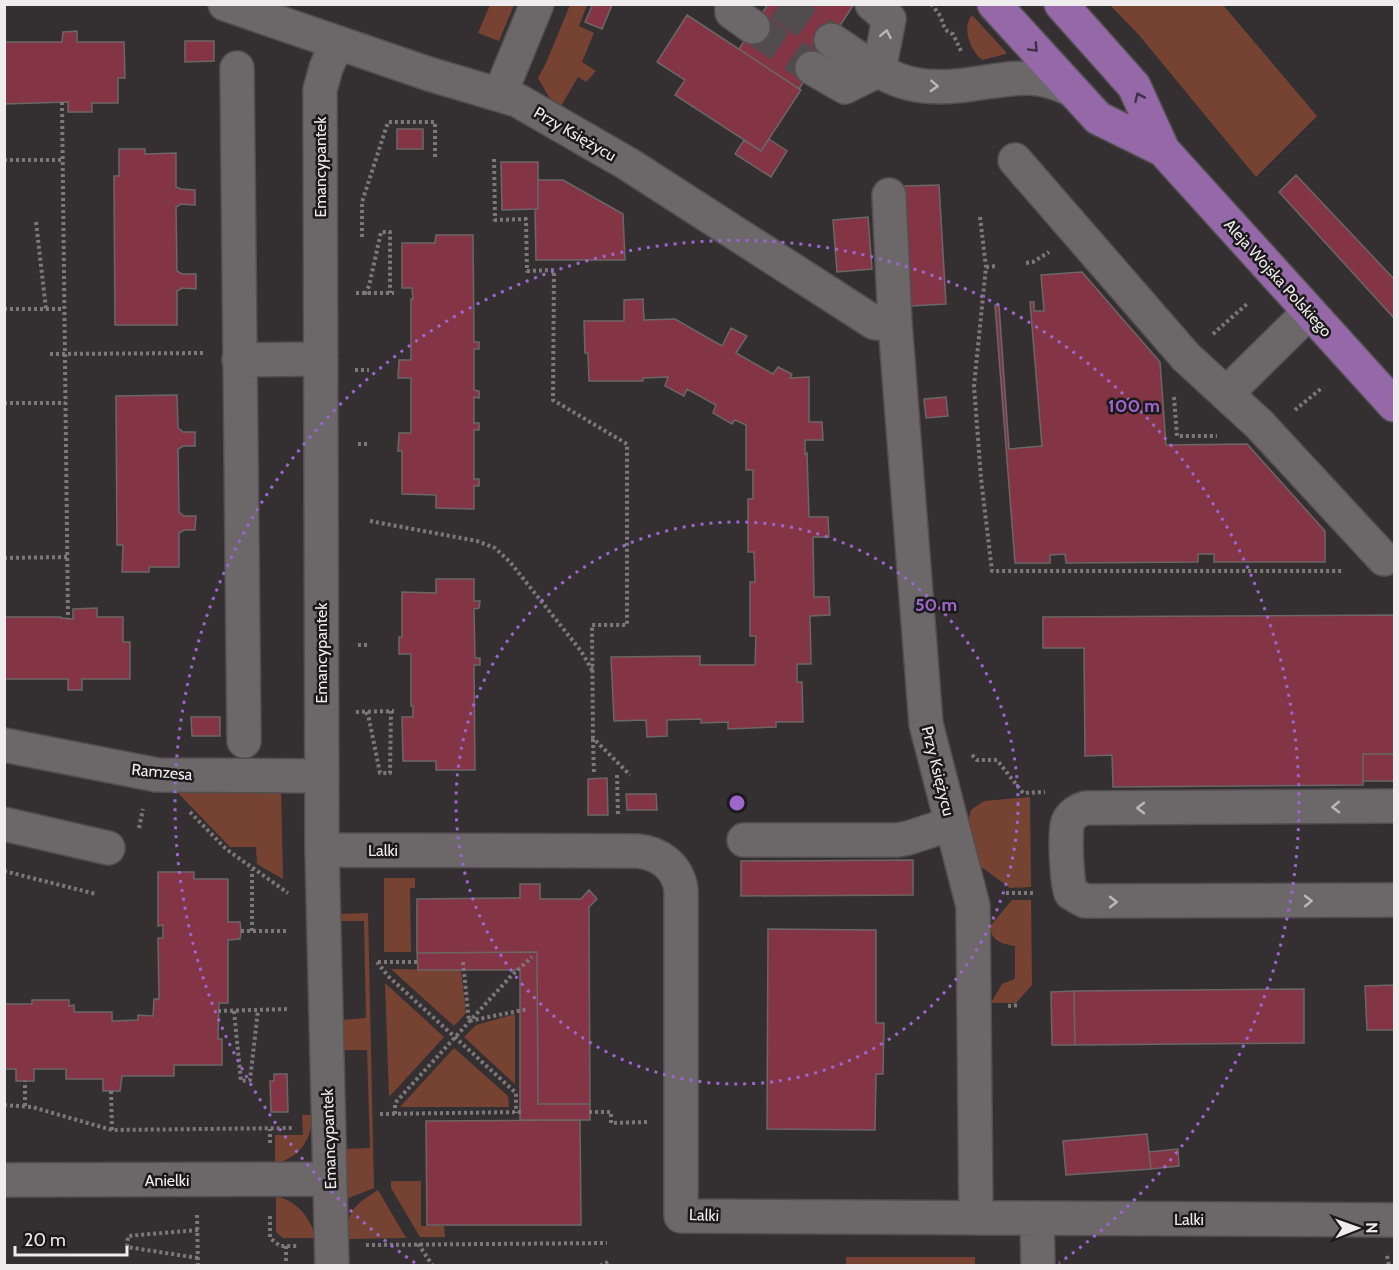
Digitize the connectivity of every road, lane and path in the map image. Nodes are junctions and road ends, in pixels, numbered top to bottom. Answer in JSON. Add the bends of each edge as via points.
{"nodes":[{"id":1,"x":225,"y":4,"type":"edge"},
{"id":2,"x":537,"y":4,"type":"edge"},
{"id":3,"x":872,"y":4,"type":"edge"},
{"id":4,"x":931,"y":4,"type":"edge"},
{"id":5,"x":994,"y":4,"type":"edge"},
{"id":6,"x":1061,"y":4,"type":"edge"},
{"id":7,"x":953,"y":34,"type":"dead end"},
{"id":8,"x":831,"y":40,"type":"tunnel mouth"},
{"id":9,"x":337,"y":43,"type":"junction"},
{"id":10,"x":813,"y":68,"type":"tunnel mouth"},
{"id":11,"x":237,"y":69,"type":"dead end"},
{"id":12,"x":879,"y":70,"type":"junction"},
{"id":13,"x":1072,"y":90,"type":"junction"},
{"id":14,"x":500,"y":94,"type":"junction"},
{"id":15,"x":62,"y":102,"type":"dead end"},
{"id":16,"x":1163,"y":150,"type":"junction"},
{"id":17,"x":435,"y":159,"type":"dead end"},
{"id":18,"x":494,"y":159,"type":"dead end"},
{"id":19,"x":1015,"y":159,"type":"dead end"},
{"id":20,"x":4,"y":160,"type":"edge"},
{"id":21,"x":63,"y":160,"type":"junction"},
{"id":22,"x":889,"y":195,"type":"dead end"},
{"id":23,"x":980,"y":217,"type":"dead end"},
{"id":24,"x":36,"y":222,"type":"dead end"},
{"id":25,"x":362,"y":237,"type":"dead end"},
{"id":26,"x":996,"y":266,"type":"dead end"},
{"id":27,"x":986,"y":267,"type":"junction"},
{"id":28,"x":373,"y":293,"type":"dead end"},
{"id":29,"x":365,"y":294,"type":"dead end"},
{"id":30,"x":1248,"y":303,"type":"dead end"},
{"id":31,"x":4,"y":309,"type":"edge"},
{"id":32,"x":46,"y":309,"type":"junction"},
{"id":33,"x":64,"y":309,"type":"junction"},
{"id":34,"x":1309,"y":312,"type":"junction"},
{"id":35,"x":895,"y":323,"type":"junction"},
{"id":36,"x":1205,"y":341,"type":"dead end"},
{"id":37,"x":50,"y":354,"type":"dead end"},
{"id":38,"x":65,"y":354,"type":"junction"},
{"id":39,"x":321,"y":358,"type":"junction"},
{"id":40,"x":239,"y":360,"type":"junction"},
{"id":41,"x":1323,"y":387,"type":"dead end"},
{"id":42,"x":1226,"y":393,"type":"junction"},
{"id":43,"x":4,"y":403,"type":"edge"},
{"id":44,"x":65,"y":403,"type":"junction"},
{"id":45,"x":1395,"y":405,"type":"edge"},
{"id":46,"x":1287,"y":417,"type":"dead end"},
{"id":47,"x":370,"y":521,"type":"dead end"},
{"id":48,"x":67,"y":557,"type":"junction"},
{"id":49,"x":4,"y":558,"type":"edge"},
{"id":50,"x":1384,"y":559,"type":"dead end"},
{"id":51,"x":1351,"y":572,"type":"dead end"},
{"id":52,"x":68,"y":619,"type":"dead end"},
{"id":53,"x":592,"y":671,"type":"junction"},
{"id":54,"x":366,"y":712,"type":"dead end"},
{"id":55,"x":373,"y":712,"type":"dead end"},
{"id":56,"x":593,"y":738,"type":"junction"},
{"id":57,"x":244,"y":741,"type":"dead end"},
{"id":58,"x":4,"y":745,"type":"edge"},
{"id":59,"x":971,"y":753,"type":"dead end"},
{"id":60,"x":594,"y":775,"type":"dead end"},
{"id":61,"x":630,"y":775,"type":"dead end"},
{"id":62,"x":322,"y":776,"type":"junction"},
{"id":63,"x":1045,"y":792,"type":"dead end"},
{"id":64,"x":147,"y":802,"type":"dead end"},
{"id":65,"x":1395,"y":806,"type":"edge"},
{"id":66,"x":186,"y":807,"type":"dead end"},
{"id":67,"x":4,"y":824,"type":"edge"},
{"id":68,"x":951,"y":824,"type":"junction"},
{"id":69,"x":118,"y":837,"type":"joint"},
{"id":70,"x":744,"y":840,"type":"dead end"},
{"id":71,"x":322,"y":850,"type":"junction"},
{"id":72,"x":252,"y":869,"type":"junction"},
{"id":73,"x":4,"y":871,"type":"edge"},
{"id":74,"x":288,"y":882,"type":"dead end"},
{"id":75,"x":1071,"y":893,"type":"junction"},
{"id":76,"x":96,"y":894,"type":"dead end"},
{"id":77,"x":289,"y":894,"type":"junction"},
{"id":78,"x":971,"y":894,"type":"junction"},
{"id":79,"x":1395,"y":900,"type":"edge"},
{"id":80,"x":289,"y":901,"type":"dead end"},
{"id":81,"x":290,"y":920,"type":"dead end"},
{"id":82,"x":240,"y":931,"type":"dead end"},
{"id":83,"x":252,"y":931,"type":"junction"},
{"id":84,"x":290,"y":931,"type":"junction"},
{"id":85,"x":290,"y":942,"type":"dead end"},
{"id":86,"x":532,"y":957,"type":"dead end"},
{"id":87,"x":418,"y":962,"type":"dead end"},
{"id":88,"x":463,"y":962,"type":"dead end"},
{"id":89,"x":292,"y":998,"type":"dead end"},
{"id":90,"x":528,"y":1009,"type":"dead end"},
{"id":91,"x":258,"y":1010,"type":"junction"},
{"id":92,"x":218,"y":1011,"type":"dead end"},
{"id":93,"x":234,"y":1011,"type":"junction"},
{"id":94,"x":469,"y":1021,"type":"junction"},
{"id":95,"x":454,"y":1037,"type":"junction"},
{"id":96,"x":25,"y":1081,"type":"dead end"},
{"id":97,"x":111,"y":1091,"type":"dead end"},
{"id":98,"x":4,"y":1105,"type":"edge"},
{"id":99,"x":25,"y":1106,"type":"junction"},
{"id":100,"x":589,"y":1112,"type":"dead end"},
{"id":101,"x":380,"y":1114,"type":"dead end"},
{"id":102,"x":395,"y":1114,"type":"junction"},
{"id":103,"x":295,"y":1117,"type":"dead end"},
{"id":104,"x":681,"y":1122,"type":"junction"},
{"id":105,"x":112,"y":1130,"type":"junction"},
{"id":106,"x":330,"y":1179,"type":"junction"},
{"id":107,"x":4,"y":1180,"type":"edge"},
{"id":108,"x":197,"y":1213,"type":"dead end"},
{"id":109,"x":976,"y":1218,"type":"junction"},
{"id":110,"x":1037,"y":1218,"type":"junction"},
{"id":111,"x":1395,"y":1220,"type":"edge"},
{"id":112,"x":198,"y":1230,"type":"junction"},
{"id":113,"x":270,"y":1238,"type":"dead end"},
{"id":114,"x":607,"y":1243,"type":"dead end"},
{"id":115,"x":418,"y":1244,"type":"junction"},
{"id":116,"x":359,"y":1245,"type":"dead end"},
{"id":117,"x":286,"y":1246,"type":"junction"},
{"id":118,"x":306,"y":1246,"type":"dead end"},
{"id":119,"x":198,"y":1258,"type":"junction"},
{"id":120,"x":609,"y":1262,"type":"dead end"},
{"id":121,"x":198,"y":1266,"type":"edge"},
{"id":122,"x":286,"y":1266,"type":"edge"},
{"id":123,"x":332,"y":1266,"type":"edge"},
{"id":124,"x":433,"y":1266,"type":"edge"},
{"id":125,"x":600,"y":1266,"type":"edge"},
{"id":126,"x":1038,"y":1266,"type":"edge"}],
"edges":[{"from":1,"to":9,"type":"street","name":"Przy Księżycu"},
{"from":2,"to":14,"type":"street"},
{"from":12,"to":3,"type":"street","one_way":true,"via":[[889,19]]},
{"from":4,"to":7,"type":"path"},
{"from":5,"to":13,"type":"main road","name":"Aleja Wojska Polskiego","one_way":true},
{"from":16,"to":6,"type":"main road","name":"Aleja Wojska Polskiego","one_way":true,"via":[[1134,86]]},
{"from":8,"to":12,"type":"street"},
{"from":9,"to":14,"type":"street","name":"Przy Księżycu"},
{"from":9,"to":39,"type":"street","name":"Emancypantek","via":[[320,90]]},
{"from":10,"to":12,"type":"street","via":[[845,87]]},
{"from":11,"to":40,"type":"street"},
{"from":12,"to":13,"type":"street","one_way":true,"via":[[895,79],[925,86],[1028,78]]},
{"from":13,"to":16,"type":"main road","name":"Aleja Wojska Polskiego","via":[[1098,118]]},
{"from":14,"to":35,"type":"street","name":"Przy Księżycu","via":[[628,164],[875,324]]},
{"from":15,"to":21,"type":"path"},
{"from":16,"to":34,"type":"main road","name":"Aleja Wojska Polskiego"},
{"from":17,"to":25,"type":"path","via":[[435,122],[388,122],[362,202]]},
{"from":18,"to":53,"type":"path","via":[[495,220],[526,219],[527,271],[554,270],[553,400],[627,444],[627,625],[592,625]]},
{"from":19,"to":42,"type":"street","via":[[1186,357]]},
{"from":20,"to":21,"type":"path"},
{"from":21,"to":33,"type":"path"},
{"from":22,"to":35,"type":"street","name":"Przy Księżycu"},
{"from":23,"to":27,"type":"path"},
{"from":24,"to":32,"type":"path"},
{"from":26,"to":27,"type":"path"},
{"from":27,"to":51,"type":"path","via":[[974,386],[992,571]]},
{"from":28,"to":29,"type":"path","via":[[392,293],[390,232],[381,232]]},
{"from":30,"to":36,"type":"path"},
{"from":31,"to":32,"type":"path"},
{"from":32,"to":33,"type":"path"},
{"from":33,"to":38,"type":"path"},
{"from":34,"to":42,"type":"street"},
{"from":34,"to":45,"type":"main road","name":"Aleja Wojska Polskiego"},
{"from":35,"to":68,"type":"street","name":"Przy Księżycu","via":[[926,724]]},
{"from":37,"to":38,"type":"path"},
{"from":38,"to":40,"type":"path","via":[[221,353]]},
{"from":38,"to":44,"type":"path"},
{"from":39,"to":40,"type":"street"},
{"from":39,"to":62,"type":"street","name":"Emancypantek"},
{"from":40,"to":57,"type":"street"},
{"from":41,"to":46,"type":"path"},
{"from":42,"to":50,"type":"street","via":[[1260,424]]},
{"from":43,"to":44,"type":"path"},
{"from":44,"to":48,"type":"path"},
{"from":47,"to":53,"type":"path","via":[[477,541],[495,548],[581,651]]},
{"from":48,"to":49,"type":"path"},
{"from":48,"to":52,"type":"path"},
{"from":53,"to":56,"type":"path"},
{"from":54,"to":55,"type":"path","via":[[380,773],[390,773],[393,711]]},
{"from":56,"to":60,"type":"path"},
{"from":56,"to":61,"type":"path"},
{"from":58,"to":62,"type":"street","name":"Ramzesa","via":[[157,775]]},
{"from":59,"to":63,"type":"path","via":[[977,760],[997,760],[1023,793]]},
{"from":62,"to":71,"type":"street","name":"Emancypantek"},
{"from":64,"to":69,"type":"path","via":[[139,829]]},
{"from":65,"to":75,"type":"street","one_way":true,"via":[[1082,809],[1067,825]]},
{"from":66,"to":72,"type":"path","via":[[226,849]]},
{"from":67,"to":69,"type":"street"},
{"from":68,"to":70,"type":"street","via":[[897,840]]},
{"from":68,"to":78,"type":"street","name":"Przy Księżycu"},
{"from":71,"to":104,"type":"street","name":"Lalki","via":[[637,851],[663,860],[677,873],[681,890]]},
{"from":71,"to":106,"type":"street","name":"Emancypantek"},
{"from":72,"to":77,"type":"path"},
{"from":72,"to":83,"type":"path"},
{"from":73,"to":76,"type":"path"},
{"from":74,"to":77,"type":"path"},
{"from":75,"to":78,"type":"path"},
{"from":75,"to":79,"type":"street","one_way":true,"via":[[1089,902]]},
{"from":77,"to":80,"type":"path"},
{"from":78,"to":109,"type":"street","name":"Przy Księżycu"},
{"from":81,"to":84,"type":"path"},
{"from":82,"to":83,"type":"path"},
{"from":83,"to":84,"type":"path"},
{"from":84,"to":85,"type":"path"},
{"from":86,"to":94,"type":"path"},
{"from":87,"to":95,"type":"path","via":[[377,962]]},
{"from":88,"to":94,"type":"path"},
{"from":89,"to":91,"type":"path","via":[[292,1009]]},
{"from":90,"to":94,"type":"path"},
{"from":91,"to":93,"type":"path"},
{"from":91,"to":93,"type":"path","via":[[250,1080],[241,1081]]},
{"from":92,"to":93,"type":"path"},
{"from":94,"to":95,"type":"path"},
{"from":95,"to":102,"type":"path","via":[[395,1102]]},
{"from":95,"to":102,"type":"path","via":[[516,1093],[518,1112]]},
{"from":96,"to":99,"type":"path"},
{"from":97,"to":105,"type":"path"},
{"from":98,"to":99,"type":"path"},
{"from":99,"to":105,"type":"path"},
{"from":100,"to":104,"type":"path","via":[[611,1112],[611,1123]]},
{"from":101,"to":102,"type":"path"},
{"from":103,"to":105,"type":"path","via":[[295,1128]]},
{"from":104,"to":109,"type":"street","name":"Lalki","via":[[681,1216]]},
{"from":106,"to":107,"type":"street","name":"Anielki"},
{"from":106,"to":123,"type":"street","name":"Emancypantek"},
{"from":108,"to":112,"type":"path"},
{"from":109,"to":110,"type":"street","name":"Lalki"},
{"from":110,"to":111,"type":"street","name":"Lalki"},
{"from":110,"to":126,"type":"street"},
{"from":112,"to":119,"type":"path"},
{"from":112,"to":119,"type":"path","via":[[128,1236],[127,1247]]},
{"from":113,"to":117,"type":"path"},
{"from":114,"to":115,"type":"path"},
{"from":115,"to":116,"type":"path"},
{"from":115,"to":124,"type":"path"},
{"from":117,"to":118,"type":"path"},
{"from":117,"to":122,"type":"path"},
{"from":119,"to":121,"type":"path"},
{"from":120,"to":125,"type":"path"}]}
